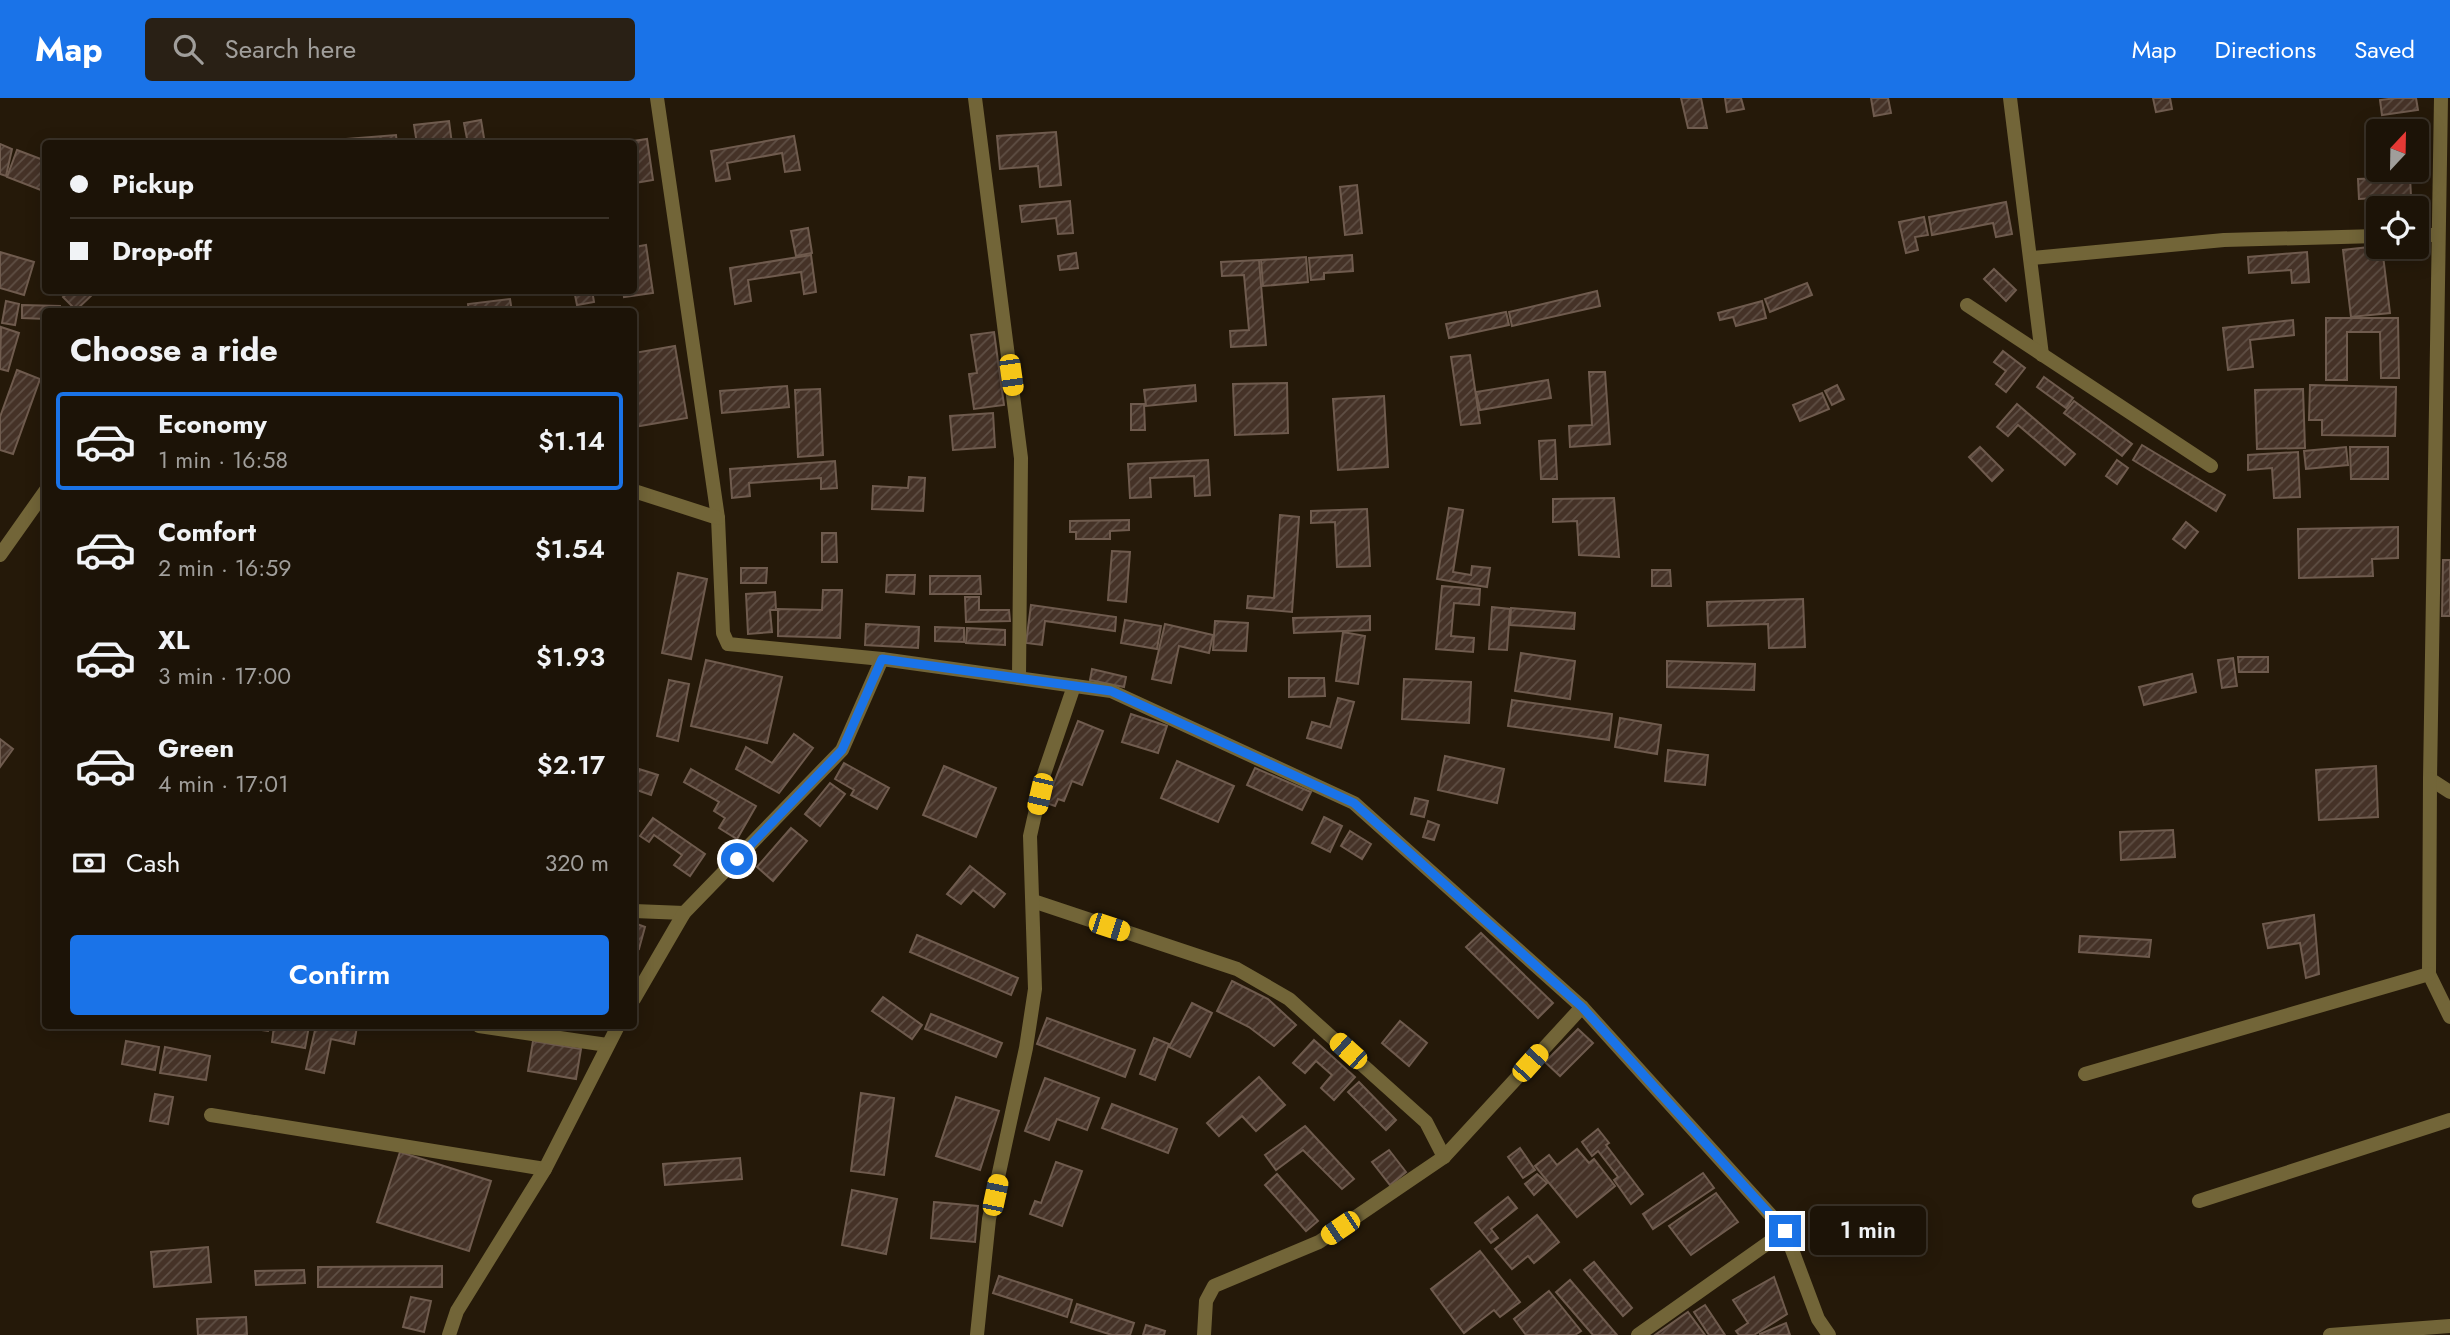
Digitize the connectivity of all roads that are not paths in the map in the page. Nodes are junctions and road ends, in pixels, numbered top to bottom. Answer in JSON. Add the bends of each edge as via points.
{"nodes":[{"id":1,"x":657,"y":98,"type":"edge"},
{"id":2,"x":975,"y":98,"type":"edge"},
{"id":3,"x":2010,"y":98,"type":"edge"},
{"id":4,"x":2441,"y":98,"type":"edge"},
{"id":5,"x":2429,"y":234,"type":"edge"},
{"id":6,"x":2438,"y":234,"type":"junction"},
{"id":7,"x":2366,"y":236,"type":"edge"},
{"id":8,"x":2032,"y":258,"type":"junction"},
{"id":9,"x":1967,"y":305,"type":"dead end"},
{"id":10,"x":2042,"y":355,"type":"junction"},
{"id":11,"x":2211,"y":466,"type":"dead end"},
{"id":12,"x":637,"y":492,"type":"edge"},
{"id":13,"x":42,"y":496,"type":"edge"},
{"id":14,"x":718,"y":518,"type":"junction"},
{"id":15,"x":0,"y":555,"type":"edge"},
{"id":16,"x":882,"y":659,"type":"junction"},
{"id":17,"x":1019,"y":678,"type":"junction"},
{"id":18,"x":1074,"y":686,"type":"junction"},
{"id":19,"x":2430,"y":779,"type":"junction"},
{"id":20,"x":2450,"y":792,"type":"edge"},
{"id":21,"x":1032,"y":901,"type":"junction"},
{"id":22,"x":637,"y":911,"type":"edge"},
{"id":23,"x":684,"y":913,"type":"junction"},
{"id":24,"x":2429,"y":974,"type":"junction"},
{"id":25,"x":637,"y":994,"type":"edge"},
{"id":26,"x":1582,"y":1007,"type":"junction"},
{"id":27,"x":2450,"y":1017,"type":"edge"},
{"id":28,"x":499,"y":1029,"type":"edge"},
{"id":29,"x":616,"y":1029,"type":"edge"},
{"id":30,"x":607,"y":1045,"type":"junction"},
{"id":31,"x":2085,"y":1074,"type":"dead end"},
{"id":32,"x":211,"y":1115,"type":"dead end"},
{"id":33,"x":2450,"y":1120,"type":"edge"},
{"id":34,"x":1444,"y":1157,"type":"junction"},
{"id":35,"x":545,"y":1169,"type":"junction"},
{"id":36,"x":2199,"y":1201,"type":"dead end"},
{"id":37,"x":1785,"y":1231,"type":"junction"},
{"id":38,"x":2450,"y":1326,"type":"edge"},
{"id":39,"x":449,"y":1335,"type":"edge"},
{"id":40,"x":977,"y":1335,"type":"edge"},
{"id":41,"x":1204,"y":1335,"type":"edge"},
{"id":42,"x":1638,"y":1335,"type":"edge"},
{"id":43,"x":1829,"y":1335,"type":"edge"},
{"id":44,"x":2330,"y":1335,"type":"edge"}],
"edges":[{"from":1,"to":14,"type":"street"},
{"from":2,"to":17,"type":"street","via":[[1021,458]]},
{"from":3,"to":8,"type":"street"},
{"from":4,"to":6,"type":"street"},
{"from":5,"to":6,"type":"street"},
{"from":6,"to":19,"type":"street"},
{"from":7,"to":8,"type":"street","via":[[2224,240]]},
{"from":8,"to":10,"type":"street"},
{"from":9,"to":10,"type":"street"},
{"from":10,"to":11,"type":"street"},
{"from":12,"to":14,"type":"street"},
{"from":13,"to":15,"type":"street"},
{"from":14,"to":16,"type":"street","via":[[723,633],[728,644]]},
{"from":16,"to":17,"type":"street"},
{"from":16,"to":23,"type":"street","via":[[842,750]]},
{"from":17,"to":18,"type":"street"},
{"from":18,"to":21,"type":"street","via":[[1044,774],[1030,836]]},
{"from":18,"to":26,"type":"street","via":[[1111,691],[1354,803]]},
{"from":19,"to":20,"type":"street"},
{"from":19,"to":24,"type":"street"},
{"from":21,"to":34,"type":"street","via":[[1237,969],[1289,999],[1426,1122]]},
{"from":21,"to":40,"type":"street","via":[[1035,989],[989,1219]]},
{"from":22,"to":23,"type":"street"},
{"from":23,"to":25,"type":"street"},
{"from":24,"to":27,"type":"street"},
{"from":24,"to":31,"type":"street"},
{"from":26,"to":34,"type":"street"},
{"from":26,"to":37,"type":"street"},
{"from":28,"to":30,"type":"street"},
{"from":29,"to":30,"type":"street"},
{"from":30,"to":35,"type":"street"},
{"from":32,"to":35,"type":"street"},
{"from":33,"to":36,"type":"street"},
{"from":34,"to":41,"type":"street","via":[[1319,1242],[1214,1286],[1206,1301]]},
{"from":35,"to":39,"type":"street","via":[[457,1311]]},
{"from":37,"to":42,"type":"street"},
{"from":37,"to":43,"type":"street","via":[[1818,1319]]},
{"from":38,"to":44,"type":"street"}]}
